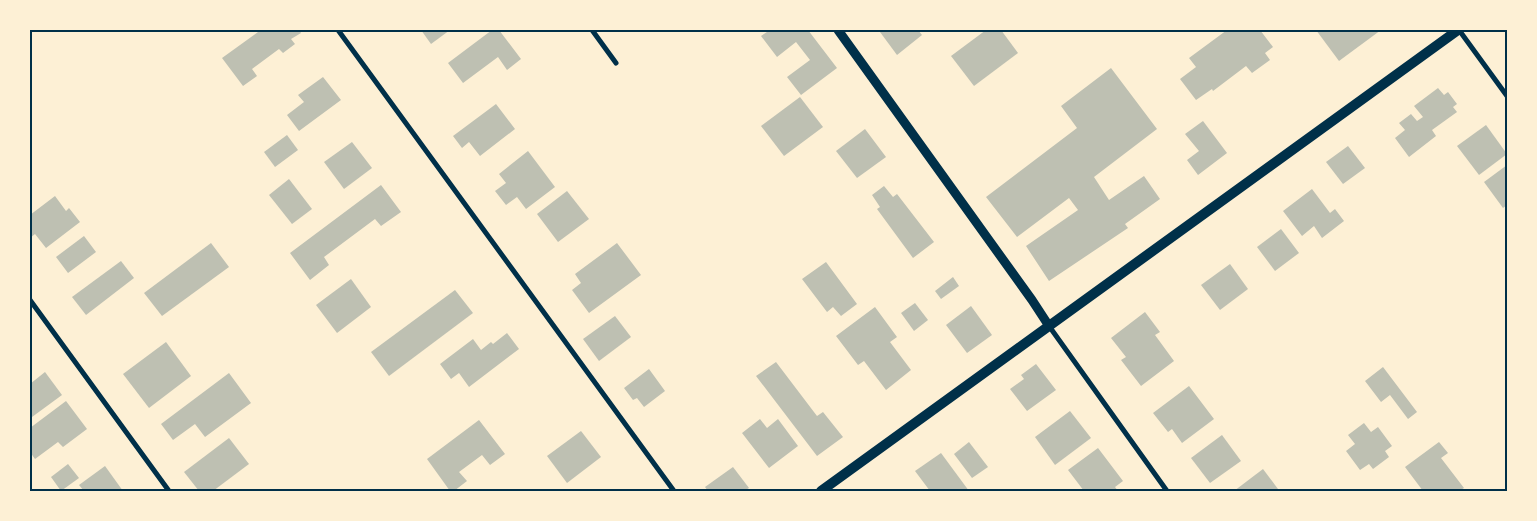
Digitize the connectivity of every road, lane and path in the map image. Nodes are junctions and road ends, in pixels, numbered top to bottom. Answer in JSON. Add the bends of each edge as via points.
{"nodes":[{"id":1,"x":338,"y":30,"type":"edge"},
{"id":2,"x":592,"y":30,"type":"edge"},
{"id":3,"x":838,"y":30,"type":"edge"},
{"id":4,"x":1459,"y":30,"type":"edge"},
{"id":5,"x":616,"y":63,"type":"dead end"},
{"id":6,"x":1507,"y":96,"type":"edge"},
{"id":7,"x":30,"y":300,"type":"edge"},
{"id":8,"x":1049,"y":326,"type":"junction"},
{"id":9,"x":169,"y":491,"type":"edge"},
{"id":10,"x":674,"y":491,"type":"edge"},
{"id":11,"x":821,"y":491,"type":"edge"},
{"id":12,"x":1167,"y":491,"type":"edge"}],
"edges":[{"from":1,"to":10,"type":"street"},
{"from":2,"to":5,"type":"street"},
{"from":3,"to":8,"type":"street"},
{"from":4,"to":6,"type":"street"},
{"from":4,"to":8,"type":"main road"},
{"from":7,"to":9,"type":"street"},
{"from":8,"to":11,"type":"main road"},
{"from":8,"to":12,"type":"street"}]}
